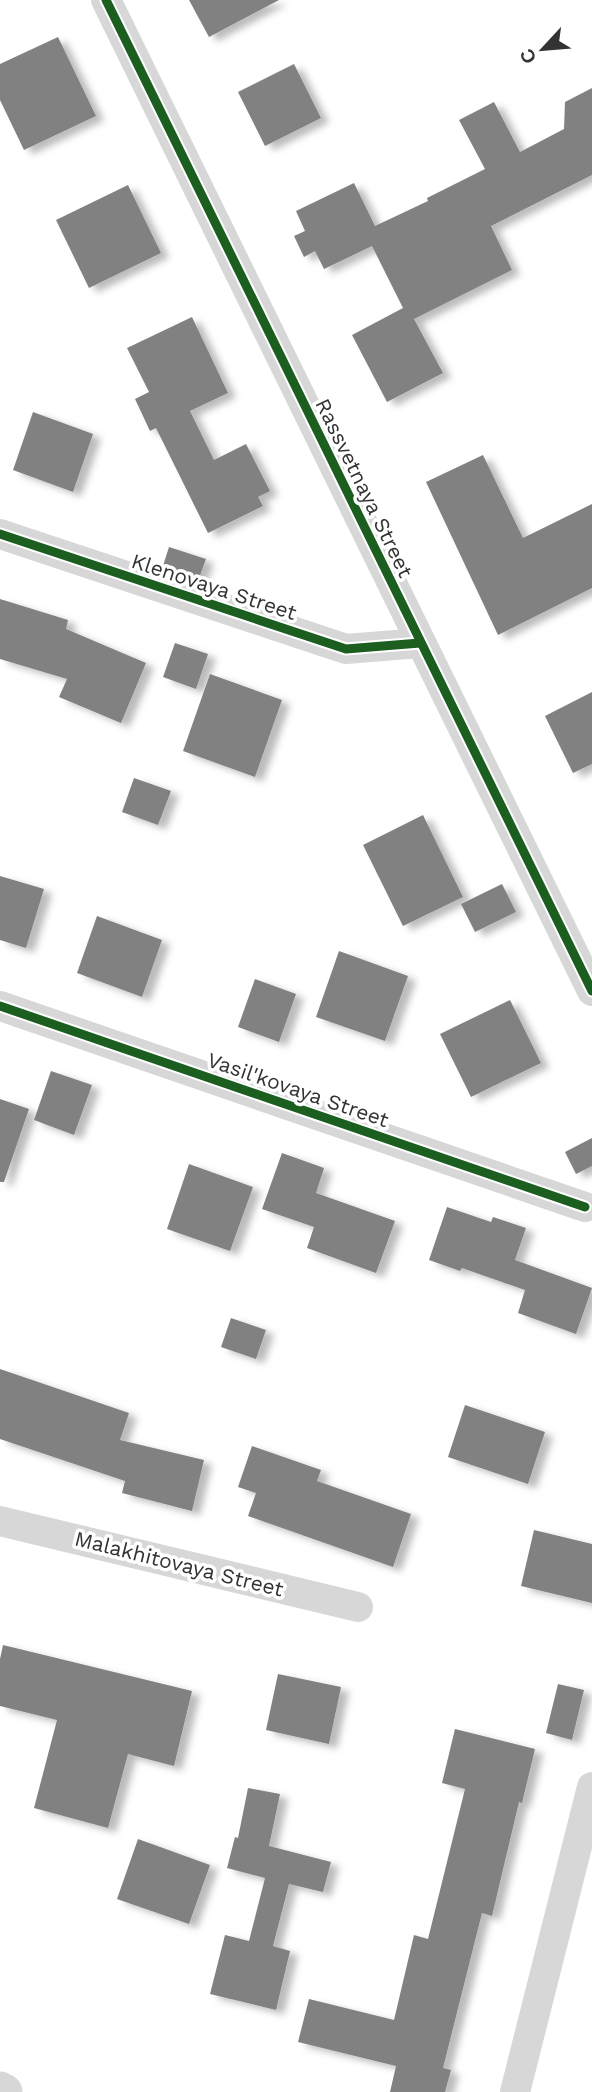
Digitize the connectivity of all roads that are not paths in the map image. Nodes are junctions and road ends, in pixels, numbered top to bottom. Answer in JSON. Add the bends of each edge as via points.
{"nodes":[{"id":1,"x":106,"y":0,"type":"edge"},
{"id":2,"x":0,"y":534,"type":"edge"},
{"id":3,"x":420,"y":643,"type":"junction"},
{"id":4,"x":592,"y":991,"type":"edge"},
{"id":5,"x":0,"y":1006,"type":"edge"},
{"id":6,"x":585,"y":1207,"type":"dead end"},
{"id":7,"x":0,"y":1521,"type":"edge"},
{"id":8,"x":358,"y":1607,"type":"dead end"},
{"id":9,"x":592,"y":1787,"type":"edge"},
{"id":10,"x":515,"y":2092,"type":"edge"}],
"edges":[{"from":1,"to":3,"type":"street","name":"Rassvetnaya Street"},
{"from":2,"to":3,"type":"street","name":"Klenovaya Street","via":[[346,649]]},
{"from":3,"to":4,"type":"street","name":"Rassvetnaya Street"},
{"from":5,"to":6,"type":"street","name":"Vasil'kovaya Street"},
{"from":7,"to":8,"type":"street","name":"Malakhitovaya Street"},
{"from":9,"to":10,"type":"street"}]}
